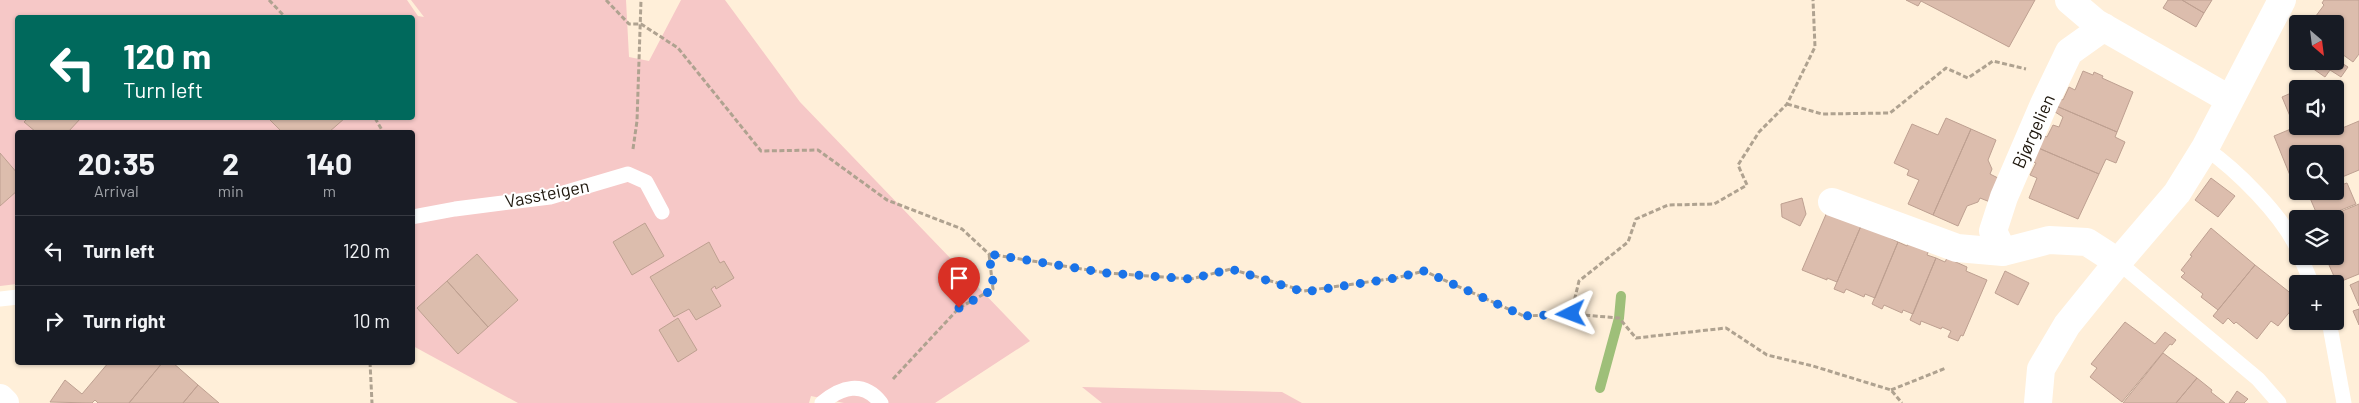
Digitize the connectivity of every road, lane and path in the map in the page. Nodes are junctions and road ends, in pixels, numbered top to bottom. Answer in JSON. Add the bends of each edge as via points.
{"nodes":[{"id":1,"x":269,"y":0,"type":"edge"},
{"id":2,"x":606,"y":0,"type":"edge"},
{"id":3,"x":641,"y":0,"type":"edge"},
{"id":4,"x":1813,"y":0,"type":"edge"},
{"id":5,"x":2069,"y":0,"type":"edge"},
{"id":6,"x":2282,"y":0,"type":"edge"},
{"id":7,"x":283,"y":15,"type":"edge"},
{"id":8,"x":641,"y":24,"type":"junction"},
{"id":9,"x":2104,"y":27,"type":"junction"},
{"id":10,"x":2030,"y":70,"type":"dead end"},
{"id":11,"x":2229,"y":99,"type":"junction"},
{"id":12,"x":1788,"y":104,"type":"junction"},
{"id":13,"x":2205,"y":148,"type":"junction"},
{"id":14,"x":628,"y":174,"type":"junction"},
{"id":15,"x":1832,"y":202,"type":"dead end"},
{"id":16,"x":662,"y":212,"type":"dead end"},
{"id":17,"x":415,"y":217,"type":"edge"},
{"id":18,"x":2289,"y":232,"type":"edge"},
{"id":19,"x":2003,"y":252,"type":"junction"},
{"id":20,"x":989,"y":254,"type":"junction"},
{"id":21,"x":2118,"y":262,"type":"junction"},
{"id":22,"x":15,"y":297,"type":"edge"},
{"id":23,"x":0,"y":299,"type":"edge"},
{"id":24,"x":1571,"y":314,"type":"junction"},
{"id":25,"x":2331,"y":330,"type":"edge"},
{"id":26,"x":370,"y":365,"type":"edge"},
{"id":27,"x":1946,"y":368,"type":"dead end"},
{"id":28,"x":1891,"y":390,"type":"junction"},
{"id":29,"x":0,"y":398,"type":"edge"},
{"id":30,"x":878,"y":400,"type":"edge"},
{"id":31,"x":5,"y":403,"type":"edge"},
{"id":32,"x":372,"y":403,"type":"edge"},
{"id":33,"x":822,"y":403,"type":"edge"},
{"id":34,"x":1902,"y":403,"type":"edge"},
{"id":35,"x":2038,"y":403,"type":"edge"},
{"id":36,"x":2279,"y":403,"type":"edge"},
{"id":37,"x":2344,"y":403,"type":"edge"}],
"edges":[{"from":1,"to":7,"type":"path"},
{"from":2,"to":8,"type":"path","via":[[629,24]]},
{"from":3,"to":8,"type":"path"},
{"from":4,"to":12,"type":"path","via":[[1815,47]]},
{"from":5,"to":9,"type":"street"},
{"from":6,"to":11,"type":"street"},
{"from":8,"to":14,"type":"path","via":[[637,121]]},
{"from":8,"to":20,"type":"path","via":[[678,48],[761,151],[818,150],[887,200],[962,229]]},
{"from":9,"to":11,"type":"street"},
{"from":9,"to":19,"type":"street","name":"Bjørgelien","via":[[2069,52],[2044,104],[2004,197],[1993,232]]},
{"from":10,"to":12,"type":"path","via":[[1993,61],[1968,78],[1946,68],[1890,113],[1822,114]]},
{"from":11,"to":13,"type":"street"},
{"from":12,"to":24,"type":"path","via":[[1759,132],[1738,165],[1747,185],[1714,204],[1668,204],[1636,219],[1628,242],[1579,280]]},
{"from":13,"to":18,"type":"lane","via":[[2228,164]]},
{"from":13,"to":21,"type":"street","via":[[2177,193]]},
{"from":14,"to":16,"type":"lane","via":[[646,182]]},
{"from":14,"to":17,"type":"lane","name":"Vassteigen","via":[[550,196]]},
{"from":15,"to":19,"type":"street","via":[[1957,248]]},
{"from":19,"to":21,"type":"street","via":[[2049,240],[2086,242]]},
{"from":20,"to":24,"type":"path","via":[[1107,273],[1191,279],[1231,269],[1304,292],[1424,271],[1524,316]]},
{"from":20,"to":30,"type":"path","via":[[994,289],[959,308]]},
{"from":21,"to":35,"type":"street","via":[[2067,325],[2040,369]]},
{"from":21,"to":36,"type":"lane","via":[[2258,379]]},
{"from":22,"to":23,"type":"lane"},
{"from":24,"to":28,"type":"path","via":[[1619,318],[1636,338],[1726,328],[1767,355]]},
{"from":25,"to":37,"type":"lane"},
{"from":26,"to":32,"type":"path"},
{"from":27,"to":28,"type":"path"},
{"from":28,"to":34,"type":"path"},
{"from":29,"to":31,"type":"street"},
{"from":30,"to":33,"type":"lane","via":[[860,388],[840,390]]}]}
